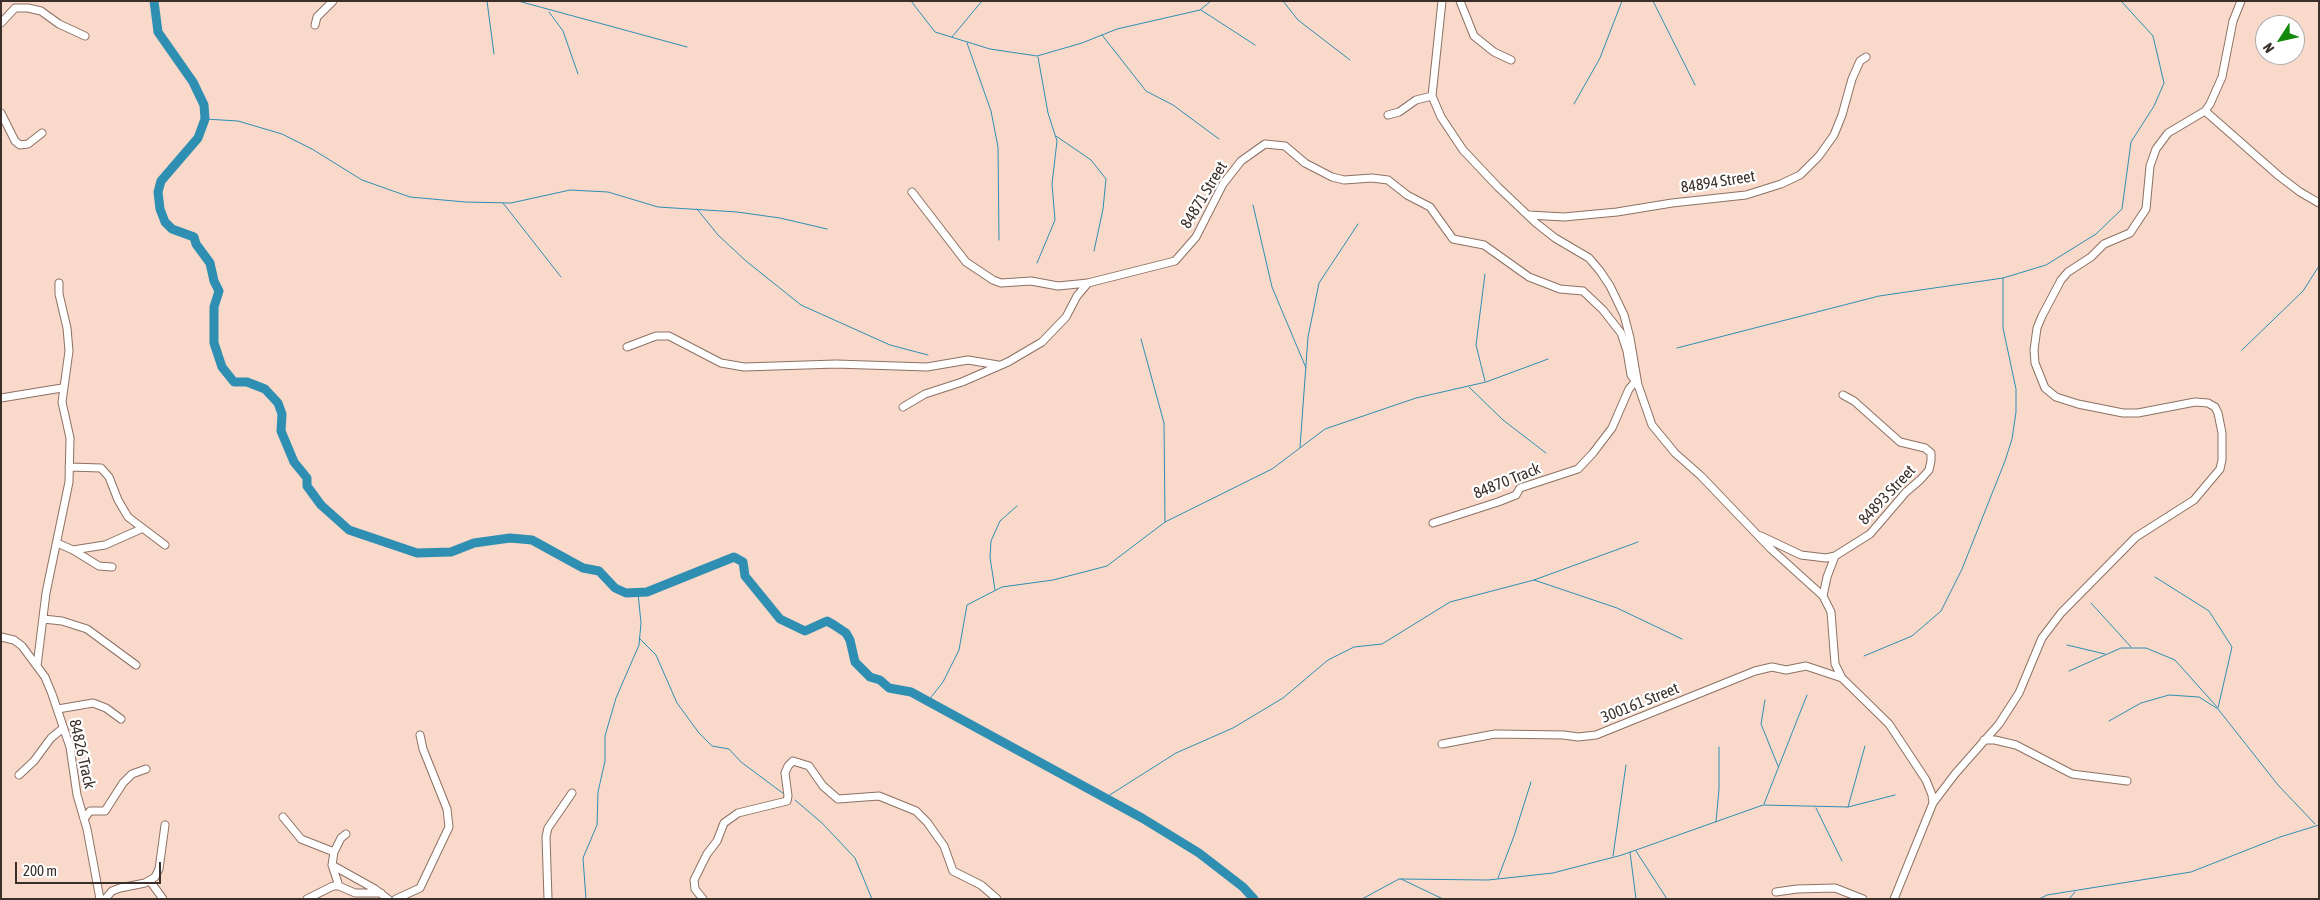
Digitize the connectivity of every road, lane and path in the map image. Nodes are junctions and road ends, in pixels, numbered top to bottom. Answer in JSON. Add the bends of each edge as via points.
{"nodes":[{"id":1,"x":333,"y":1,"type":"edge"},
{"id":2,"x":1442,"y":1,"type":"edge"},
{"id":3,"x":1460,"y":1,"type":"edge"},
{"id":4,"x":2241,"y":1,"type":"edge"},
{"id":5,"x":1,"y":23,"type":"edge"},
{"id":6,"x":315,"y":25,"type":"dead end"},
{"id":7,"x":85,"y":36,"type":"dead end"},
{"id":8,"x":1866,"y":57,"type":"dead end"},
{"id":9,"x":1511,"y":60,"type":"dead end"},
{"id":10,"x":1432,"y":96,"type":"junction"},
{"id":11,"x":2205,"y":111,"type":"junction"},
{"id":12,"x":1,"y":113,"type":"edge"},
{"id":13,"x":1388,"y":115,"type":"dead end"},
{"id":14,"x":42,"y":133,"type":"dead end"},
{"id":15,"x":912,"y":192,"type":"dead end"},
{"id":16,"x":2319,"y":203,"type":"edge"},
{"id":17,"x":1529,"y":215,"type":"junction"},
{"id":18,"x":59,"y":283,"type":"dead end"},
{"id":19,"x":1088,"y":283,"type":"junction"},
{"id":20,"x":627,"y":347,"type":"dead end"},
{"id":21,"x":998,"y":365,"type":"junction"},
{"id":22,"x":1636,"y":383,"type":"junction"},
{"id":23,"x":62,"y":388,"type":"junction"},
{"id":24,"x":1843,"y":396,"type":"dead end"},
{"id":25,"x":1,"y":398,"type":"edge"},
{"id":26,"x":903,"y":407,"type":"dead end"},
{"id":27,"x":69,"y":467,"type":"junction"},
{"id":28,"x":1433,"y":523,"type":"dead end"},
{"id":29,"x":142,"y":529,"type":"junction"},
{"id":30,"x":1757,"y":534,"type":"junction"},
{"id":31,"x":57,"y":543,"type":"junction"},
{"id":32,"x":165,"y":545,"type":"dead end"},
{"id":33,"x":73,"y":550,"type":"junction"},
{"id":34,"x":1835,"y":556,"type":"junction"},
{"id":35,"x":112,"y":567,"type":"dead end"},
{"id":36,"x":1823,"y":596,"type":"junction"},
{"id":37,"x":43,"y":619,"type":"junction"},
{"id":38,"x":1,"y":637,"type":"edge"},
{"id":39,"x":136,"y":665,"type":"dead end"},
{"id":40,"x":37,"y":666,"type":"junction"},
{"id":41,"x":1842,"y":678,"type":"junction"},
{"id":42,"x":58,"y":709,"type":"junction"},
{"id":43,"x":121,"y":719,"type":"dead end"},
{"id":44,"x":62,"y":729,"type":"junction"},
{"id":45,"x":420,"y":735,"type":"dead end"},
{"id":46,"x":1984,"y":740,"type":"junction"},
{"id":47,"x":1442,"y":744,"type":"dead end"},
{"id":48,"x":146,"y":769,"type":"dead end"},
{"id":49,"x":19,"y":775,"type":"dead end"},
{"id":50,"x":2127,"y":781,"type":"dead end"},
{"id":51,"x":572,"y":793,"type":"dead end"},
{"id":52,"x":1933,"y":804,"type":"junction"},
{"id":53,"x":283,"y":817,"type":"dead end"},
{"id":54,"x":84,"y":819,"type":"junction"},
{"id":55,"x":165,"y":825,"type":"dead end"},
{"id":56,"x":346,"y":834,"type":"dead end"},
{"id":57,"x":334,"y":852,"type":"junction"},
{"id":58,"x":332,"y":865,"type":"junction"},
{"id":59,"x":150,"y":881,"type":"junction"},
{"id":60,"x":339,"y":886,"type":"junction"},
{"id":61,"x":1776,"y":892,"type":"dead end"},
{"id":62,"x":381,"y":893,"type":"junction"},
{"id":63,"x":100,"y":899,"type":"edge"},
{"id":64,"x":105,"y":899,"type":"edge"},
{"id":65,"x":163,"y":899,"type":"edge"},
{"id":66,"x":307,"y":899,"type":"edge"},
{"id":67,"x":388,"y":899,"type":"edge"},
{"id":68,"x":396,"y":899,"type":"edge"},
{"id":69,"x":548,"y":899,"type":"edge"},
{"id":70,"x":702,"y":899,"type":"edge"},
{"id":71,"x":997,"y":899,"type":"edge"},
{"id":72,"x":1863,"y":899,"type":"edge"},
{"id":73,"x":1894,"y":899,"type":"edge"}],
"edges":[{"from":1,"to":6,"type":"street","via":[[317,17]]},
{"from":2,"to":10,"type":"street"},
{"from":3,"to":9,"type":"street","via":[[1474,36],[1494,52]]},
{"from":4,"to":11,"type":"street","via":[[2232,21],[2217,91]]},
{"from":5,"to":7,"type":"street","via":[[12,10],[41,11]]},
{"from":8,"to":17,"type":"street","name":"84894 Street","via":[[1860,61],[1852,79],[1834,135],[1800,175],[1781,184],[1746,195],[1617,212],[1564,217]]},
{"from":10,"to":13,"type":"street","via":[[1416,100],[1399,112]]},
{"from":10,"to":17,"type":"street","via":[[1440,117],[1463,150]]},
{"from":11,"to":16,"type":"street","via":[[2279,176]]},
{"from":11,"to":46,"type":"street","via":[[2168,133],[2156,149],[2150,166],[2146,209],[2130,233],[2104,244],[2061,280],[2037,328],[2034,350],[2035,363],[2045,388],[2056,397],[2078,404],[2138,413],[2208,402],[2218,413],[2222,433],[2220,469],[2194,500],[2136,537],[2061,613],[2042,638],[2019,693]]},
{"from":12,"to":14,"type":"street","via":[[20,145],[28,144]]},
{"from":15,"to":19,"type":"street","name":"84871 Street","via":[[966,262],[993,280],[1058,286]]},
{"from":17,"to":22,"type":"street","via":[[1555,238],[1589,258],[1610,286],[1630,338]]},
{"from":18,"to":23,"type":"street","via":[[58,294],[69,351],[68,370]]},
{"from":19,"to":21,"type":"street","via":[[1051,334],[1018,357]]},
{"from":19,"to":22,"type":"street","name":"84871 Street","via":[[1175,262],[1196,237],[1234,169],[1259,147],[1276,144],[1285,146],[1305,163],[1332,177],[1388,180],[1430,207],[1452,239],[1484,245],[1528,277],[1560,289],[1583,292],[1621,333]]},
{"from":20,"to":21,"type":"street","via":[[656,336],[668,336],[721,363],[744,367],[836,364],[928,367],[968,360]]},
{"from":21,"to":26,"type":"street","via":[[962,382],[920,396]]},
{"from":22,"to":28,"type":"street","name":"84870 Track","via":[[1629,389],[1612,428],[1578,468],[1520,488],[1516,495],[1498,502]]},
{"from":22,"to":30,"type":"street","via":[[1659,436]]},
{"from":23,"to":25,"type":"street"},
{"from":23,"to":27,"type":"street","via":[[70,438]]},
{"from":24,"to":34,"type":"street","name":"84893 Street","via":[[1854,401],[1900,442],[1925,448],[1931,453],[1932,461],[1929,470],[1870,534]]},
{"from":27,"to":29,"type":"street","via":[[96,467],[104,471],[122,508]]},
{"from":27,"to":31,"type":"street","via":[[67,497]]},
{"from":29,"to":32,"type":"street"},
{"from":29,"to":33,"type":"street","via":[[105,545]]},
{"from":30,"to":34,"type":"street","via":[[1801,555]]},
{"from":30,"to":36,"type":"street"},
{"from":31,"to":33,"type":"street"},
{"from":31,"to":37,"type":"street"},
{"from":33,"to":35,"type":"street","via":[[99,566]]},
{"from":34,"to":36,"type":"street"},
{"from":36,"to":41,"type":"street","via":[[1831,612],[1835,664]]},
{"from":37,"to":39,"type":"street","via":[[86,629]]},
{"from":37,"to":40,"type":"street"},
{"from":38,"to":40,"type":"street","name":"84826 Track","via":[[22,646]]},
{"from":40,"to":42,"type":"street","name":"84826 Track"},
{"from":41,"to":47,"type":"street","name":"300161 Street","via":[[1806,666],[1786,670],[1772,667],[1596,735],[1494,734]]},
{"from":41,"to":52,"type":"street","via":[[1899,737],[1923,774]]},
{"from":42,"to":43,"type":"street","via":[[93,703]]},
{"from":42,"to":44,"type":"street","name":"84826 Track"},
{"from":44,"to":49,"type":"street"},
{"from":44,"to":54,"type":"street","name":"84826 Track","via":[[70,748]]},
{"from":45,"to":68,"type":"street","via":[[447,809],[449,827],[420,888]]},
{"from":46,"to":50,"type":"street","via":[[2016,745],[2072,774]]},
{"from":46,"to":52,"type":"street"},
{"from":48,"to":54,"type":"street","via":[[132,774],[105,810],[90,811]]},
{"from":51,"to":69,"type":"street","via":[[546,836]]},
{"from":52,"to":73,"type":"street"},
{"from":53,"to":57,"type":"street","via":[[301,839]]},
{"from":54,"to":63,"type":"street","name":"84826 Track"},
{"from":55,"to":59,"type":"street","via":[[159,869]]},
{"from":56,"to":57,"type":"street"},
{"from":57,"to":58,"type":"street"},
{"from":58,"to":60,"type":"street"},
{"from":58,"to":62,"type":"street"},
{"from":59,"to":64,"type":"street","via":[[112,891]]},
{"from":59,"to":65,"type":"street"},
{"from":60,"to":62,"type":"street","via":[[355,893]]},
{"from":60,"to":66,"type":"street","via":[[326,888]]},
{"from":61,"to":72,"type":"street","via":[[1835,888]]},
{"from":62,"to":67,"type":"street"},
{"from":70,"to":71,"type":"street","via":[[695,889],[694,880],[724,823],[738,813],[787,801],[786,773],[793,761],[809,766],[823,786],[838,799],[879,796],[916,811],[944,846],[953,871],[981,885]]}]}
